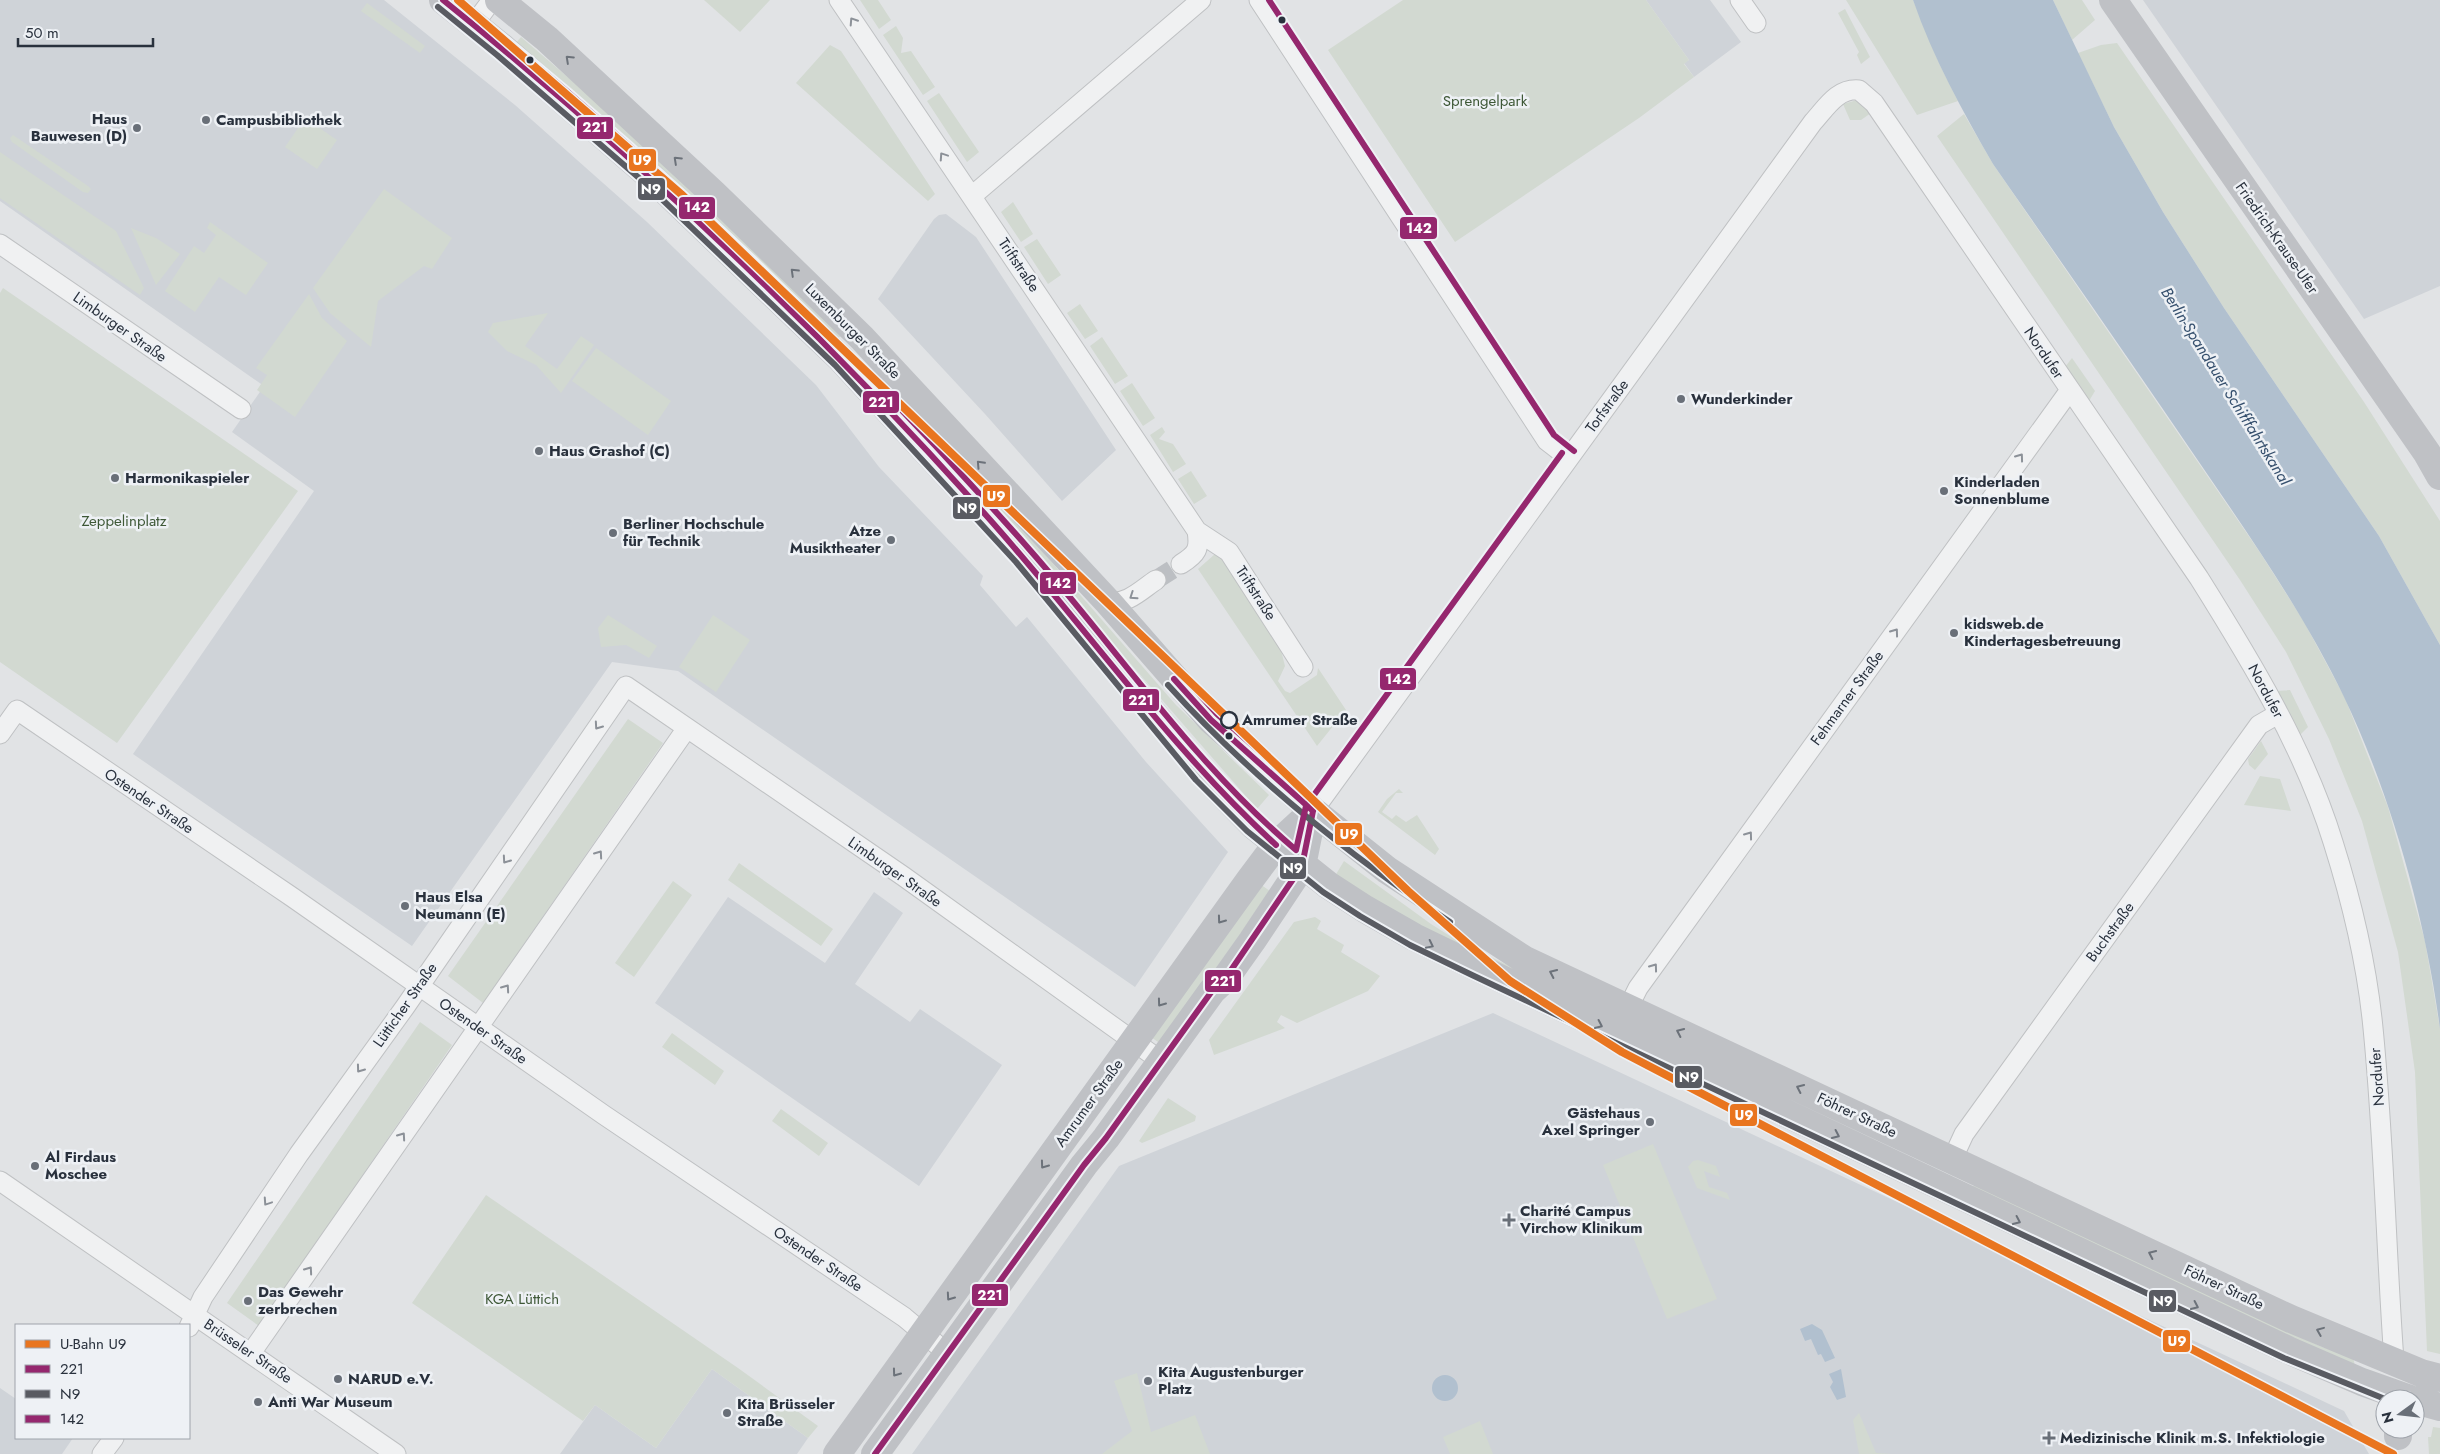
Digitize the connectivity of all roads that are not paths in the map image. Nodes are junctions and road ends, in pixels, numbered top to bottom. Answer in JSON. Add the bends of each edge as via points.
{"nodes":[{"id":1,"x":443,"y":0,"type":"edge"},
{"id":2,"x":492,"y":0,"type":"edge"},
{"id":3,"x":500,"y":0,"type":"edge"},
{"id":4,"x":839,"y":0,"type":"edge"},
{"id":5,"x":1202,"y":0,"type":"edge"},
{"id":6,"x":1260,"y":0,"type":"edge"},
{"id":7,"x":1740,"y":0,"type":"edge"},
{"id":8,"x":2113,"y":0,"type":"edge"},
{"id":9,"x":1756,"y":22,"type":"dead end"},
{"id":10,"x":474,"y":24,"type":"junction"},
{"id":11,"x":1859,"y":90,"type":"joint"},
{"id":12,"x":972,"y":196,"type":"junction"},
{"id":13,"x":2,"y":249,"type":"edge"},
{"id":14,"x":862,"y":338,"type":"junction"},
{"id":15,"x":841,"y":359,"type":"junction"},
{"id":16,"x":2070,"y":390,"type":"junction"},
{"id":17,"x":241,"y":409,"type":"dead end"},
{"id":18,"x":1569,"y":458,"type":"junction"},
{"id":19,"x":2440,"y":476,"type":"edge"},
{"id":20,"x":1197,"y":531,"type":"junction"},
{"id":21,"x":1181,"y":564,"type":"tunnel mouth"},
{"id":22,"x":1156,"y":580,"type":"tunnel mouth"},
{"id":23,"x":1108,"y":602,"type":"junction"},
{"id":24,"x":1303,"y":667,"type":"dead end"},
{"id":25,"x":626,"y":686,"type":"joint"},
{"id":26,"x":2278,"y":714,"type":"junction"},
{"id":27,"x":687,"y":728,"type":"junction"},
{"id":28,"x":0,"y":734,"type":"edge"},
{"id":29,"x":1313,"y":811,"type":"junction"},
{"id":30,"x":1276,"y":845,"type":"junction"},
{"id":31,"x":1302,"y":866,"type":"junction"},
{"id":32,"x":418,"y":986,"type":"junction"},
{"id":33,"x":1628,"y":1008,"type":"junction"},
{"id":34,"x":478,"y":1028,"type":"junction"},
{"id":35,"x":1134,"y":1040,"type":"junction"},
{"id":36,"x":1161,"y":1061,"type":"junction"},
{"id":37,"x":1952,"y":1160,"type":"junction"},
{"id":38,"x":0,"y":1181,"type":"edge"},
{"id":39,"x":192,"y":1321,"type":"edge"},
{"id":40,"x":924,"y":1333,"type":"junction"},
{"id":41,"x":251,"y":1353,"type":"junction"},
{"id":42,"x":947,"y":1353,"type":"junction"},
{"id":43,"x":2394,"y":1361,"type":"junction"},
{"id":44,"x":2433,"y":1376,"type":"edge"},
{"id":45,"x":2384,"y":1389,"type":"edge"},
{"id":46,"x":2408,"y":1389,"type":"edge"},
{"id":47,"x":113,"y":1439,"type":"edge"},
{"id":48,"x":102,"y":1454,"type":"edge"},
{"id":49,"x":396,"y":1454,"type":"edge"},
{"id":50,"x":837,"y":1454,"type":"edge"},
{"id":51,"x":875,"y":1454,"type":"edge"}],
"edges":[{"from":1,"to":10,"type":"main road","name":"Luxemburger Straße"},
{"from":2,"to":10,"type":"street"},
{"from":14,"to":3,"type":"main road","name":"Luxemburger Straße","one_way":true,"via":[[714,194],[547,39]]},
{"from":12,"to":4,"type":"street","name":"Triftstraße","one_way":true},
{"from":5,"to":12,"type":"street"},
{"from":6,"to":18,"type":"street","via":[[1547,441]]},
{"from":7,"to":9,"type":"street"},
{"from":8,"to":19,"type":"main road","name":"Friedrich-Krause-Ufer"},
{"from":10,"to":15,"type":"main road","name":"Luxemburger Straße","via":[[652,178]]},
{"from":11,"to":16,"type":"street","name":"Nordufer","via":[[1874,103]]},
{"from":11,"to":18,"type":"street","name":"Torfstraße","via":[[1844,91],[1838,95],[1813,122]]},
{"from":12,"to":20,"type":"street","name":"Triftstraße"},
{"from":13,"to":17,"type":"street","name":"Limburger Straße"},
{"from":14,"to":15,"type":"main road"},
{"from":23,"to":14,"type":"main road","name":"Luxemburger Straße","one_way":true},
{"from":15,"to":30,"type":"main road","name":"Luxemburger Straße","via":[[1023,556],[1203,774]]},
{"from":16,"to":26,"type":"street","name":"Nordufer","via":[[2198,578],[2241,645]]},
{"from":33,"to":16,"type":"street","name":"Fehmarner Straße","one_way":true,"via":[[1638,988]]},
{"from":18,"to":29,"type":"street","name":"Torfstraße"},
{"from":20,"to":21,"type":"street","via":[[1199,545],[1194,554]]},
{"from":20,"to":24,"type":"street","name":"Triftstraße","via":[[1230,552]]},
{"from":22,"to":23,"type":"street","one_way":true,"via":[[1128,600]]},
{"from":23,"to":29,"type":"main road","name":"Luxemburger Straße","via":[[1211,720]]},
{"from":25,"to":27,"type":"street","name":"Limburger Straße"},
{"from":25,"to":32,"type":"street","name":"Lütticher Straße","one_way":true},
{"from":26,"to":37,"type":"street","name":"Buchstraße","via":[[2259,725],[1964,1134]]},
{"from":26,"to":43,"type":"street","name":"Nordufer","via":[[2307,774],[2333,840],[2364,968],[2373,1026]]},
{"from":34,"to":27,"type":"street","one_way":true},
{"from":27,"to":35,"type":"street","name":"Limburger Straße"},
{"from":28,"to":32,"type":"street","name":"Ostender Straße","via":[[17,710]]},
{"from":29,"to":30,"type":"main road","name":"Amrumer Straße"},
{"from":29,"to":31,"type":"main road"},
{"from":33,"to":29,"type":"main road","name":"Föhrer Straße","one_way":true,"via":[[1525,960],[1387,870]]},
{"from":30,"to":31,"type":"main road","name":"Föhrer Straße"},
{"from":30,"to":35,"type":"main road","name":"Amrumer Straße","one_way":true},
{"from":31,"to":36,"type":"main road","via":[[1247,948]]},
{"from":31,"to":45,"type":"main road","name":"Föhrer Straße","one_way":true,"via":[[1365,909],[1453,956],[2288,1350]]},
{"from":32,"to":34,"type":"street","name":"Ostender Straße"},
{"from":32,"to":39,"type":"street","name":"Lütticher Straße","one_way":true,"via":[[302,1149],[203,1297]]},
{"from":37,"to":33,"type":"main road","name":"Föhrer Straße","one_way":true},
{"from":34,"to":40,"type":"street","name":"Ostender Straße"},
{"from":41,"to":34,"type":"street","one_way":true},
{"from":35,"to":36,"type":"street","name":"Limburger Straße"},
{"from":35,"to":40,"type":"main road","name":"Amrumer Straße","one_way":true},
{"from":36,"to":42,"type":"main road"},
{"from":43,"to":37,"type":"main road","name":"Föhrer Straße","one_way":true,"via":[[2292,1319]]},
{"from":38,"to":39,"type":"street","name":"Brüsseler Straße"},
{"from":39,"to":41,"type":"street","name":"Brüsseler Straße"},
{"from":40,"to":42,"type":"street","name":"Ostender Straße"},
{"from":40,"to":50,"type":"main road","name":"Amrumer Straße","one_way":true},
{"from":41,"to":49,"type":"street","name":"Brüsseler Straße"},
{"from":42,"to":51,"type":"main road"},
{"from":43,"to":44,"type":"main road","name":"Föhrer Straße"},
{"from":43,"to":46,"type":"main road","name":"Nordufer"},
{"from":47,"to":48,"type":"street"}]}
